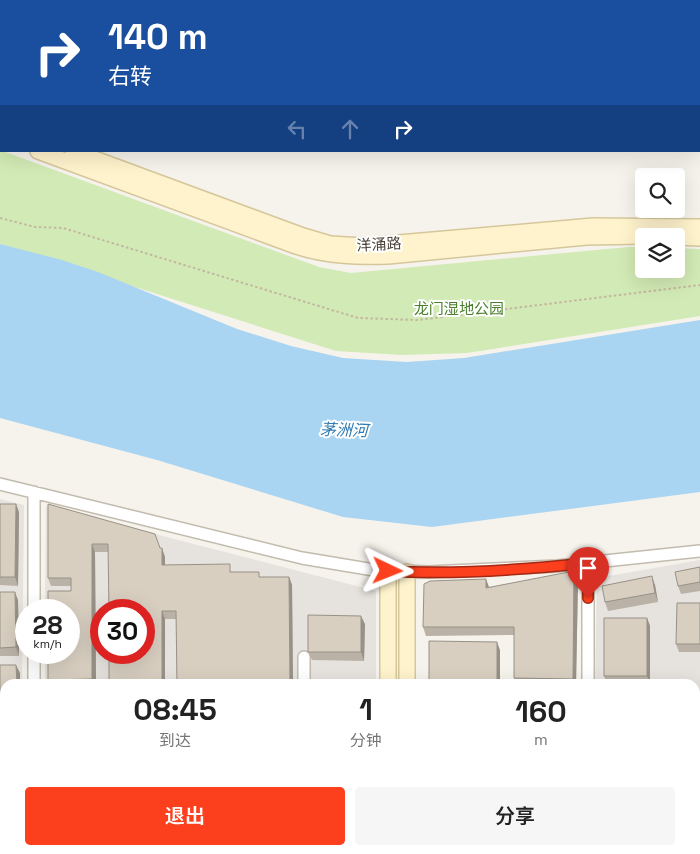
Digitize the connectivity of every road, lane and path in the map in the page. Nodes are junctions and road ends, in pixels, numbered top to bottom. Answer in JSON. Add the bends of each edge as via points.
{"nodes":[{"id":1,"x":41,"y":152,"type":"edge"},
{"id":2,"x":76,"y":152,"type":"edge"},
{"id":3,"x":0,"y":218,"type":"edge"},
{"id":4,"x":700,"y":227,"type":"edge"},
{"id":5,"x":635,"y":236,"type":"edge"},
{"id":6,"x":685,"y":237,"type":"edge"},
{"id":7,"x":700,"y":238,"type":"edge"},
{"id":8,"x":700,"y":285,"type":"edge"},
{"id":9,"x":0,"y":484,"type":"edge"},
{"id":10,"x":34,"y":492,"type":"junction"},
{"id":11,"x":700,"y":551,"type":"edge"},
{"id":12,"x":588,"y":563,"type":"junction"},
{"id":13,"x":388,"y":571,"type":"junction"},
{"id":14,"x":407,"y":572,"type":"junction"},
{"id":15,"x":34,"y":599,"type":"edge"},
{"id":16,"x":304,"y":656,"type":"dead end"},
{"id":17,"x":34,"y":664,"type":"edge"},
{"id":18,"x":34,"y":679,"type":"edge"},
{"id":19,"x":304,"y":679,"type":"edge"},
{"id":20,"x":388,"y":679,"type":"edge"},
{"id":21,"x":407,"y":679,"type":"edge"},
{"id":22,"x":588,"y":679,"type":"edge"}],
"edges":[{"from":1,"to":5,"type":"street","name":"洋涌路","via":[[296,246],[328,254],[388,256],[586,237]]},
{"from":2,"to":4,"type":"street","name":"洋涌路","via":[[330,244],[377,245],[593,226]]},
{"from":3,"to":8,"type":"path","via":[[35,227],[63,228],[358,318],[418,320]]},
{"from":6,"to":7,"type":"street"},
{"from":9,"to":10,"type":"street"},
{"from":10,"to":13,"type":"street","via":[[302,558]]},
{"from":10,"to":15,"type":"street"},
{"from":11,"to":12,"type":"street"},
{"from":12,"to":14,"type":"street"},
{"from":12,"to":22,"type":"street"},
{"from":13,"to":14,"type":"street"},
{"from":13,"to":20,"type":"street"},
{"from":14,"to":21,"type":"street"},
{"from":16,"to":19,"type":"street"},
{"from":17,"to":18,"type":"street"}]}
